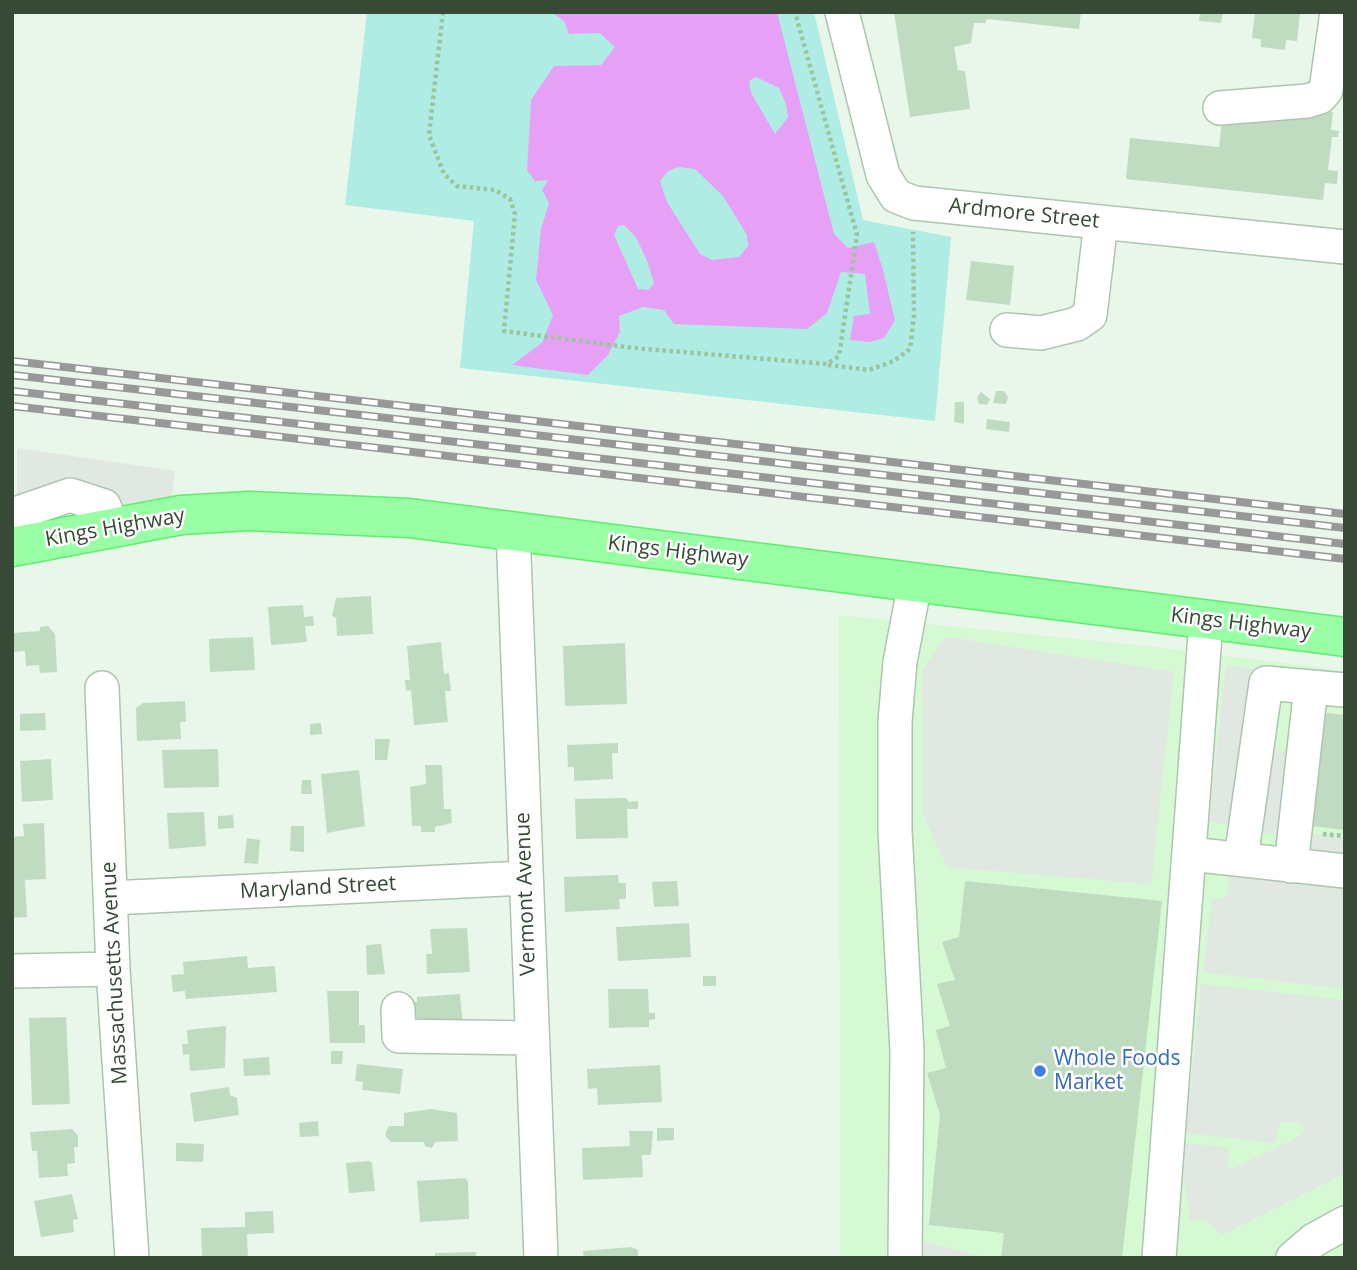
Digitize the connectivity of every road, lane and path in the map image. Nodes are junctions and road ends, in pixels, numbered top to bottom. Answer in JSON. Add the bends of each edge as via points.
{"nodes":[{"id":1,"x":443,"y":12,"type":"edge"},
{"id":2,"x":795,"y":12,"type":"edge"},
{"id":3,"x":842,"y":12,"type":"edge"},
{"id":4,"x":1337,"y":12,"type":"edge"},
{"id":5,"x":1220,"y":108,"type":"dead end"},
{"id":6,"x":914,"y":203,"type":"junction"},
{"id":7,"x":1101,"y":222,"type":"junction"},
{"id":8,"x":1345,"y":247,"type":"edge"},
{"id":9,"x":1007,"y":330,"type":"dead end"},
{"id":10,"x":827,"y":365,"type":"junction"},
{"id":11,"x":14,"y":524,"type":"edge"},
{"id":12,"x":513,"y":530,"type":"junction"},
{"id":13,"x":915,"y":583,"type":"junction"},
{"id":14,"x":1206,"y":621,"type":"junction"},
{"id":15,"x":1345,"y":637,"type":"edge"},
{"id":16,"x":1311,"y":687,"type":"junction"},
{"id":17,"x":102,"y":688,"type":"dead end"},
{"id":18,"x":1345,"y":690,"type":"edge"},
{"id":19,"x":1190,"y":854,"type":"junction"},
{"id":20,"x":1241,"y":859,"type":"junction"},
{"id":21,"x":1291,"y":866,"type":"junction"},
{"id":22,"x":1345,"y":871,"type":"edge"},
{"id":23,"x":526,"y":878,"type":"junction"},
{"id":24,"x":110,"y":898,"type":"junction"},
{"id":25,"x":113,"y":969,"type":"junction"},
{"id":26,"x":12,"y":971,"type":"edge"},
{"id":27,"x":398,"y":1009,"type":"dead end"},
{"id":28,"x":532,"y":1038,"type":"junction"},
{"id":29,"x":1345,"y":1223,"type":"edge"},
{"id":30,"x":132,"y":1258,"type":"edge"},
{"id":31,"x":541,"y":1258,"type":"edge"},
{"id":32,"x":905,"y":1258,"type":"edge"},
{"id":33,"x":1159,"y":1258,"type":"edge"},
{"id":34,"x":1293,"y":1258,"type":"edge"}],
"edges":[{"from":1,"to":10,"type":"path","via":[[429,135],[444,174],[457,187],[495,190],[510,199],[515,214],[504,331]]},
{"from":2,"to":10,"type":"path","via":[[858,235],[839,356]]},
{"from":3,"to":6,"type":"street","via":[[883,175],[897,196]]},
{"from":4,"to":5,"type":"street","via":[[1326,90],[1320,97]]},
{"from":6,"to":7,"type":"street","name":"Ardmore Street"},
{"from":6,"to":10,"type":"path","via":[[910,349],[869,370]]},
{"from":7,"to":8,"type":"street","name":"Ardmore Street"},
{"from":7,"to":9,"type":"street","via":[[1090,315],[1077,324],[1041,333]]},
{"from":11,"to":12,"type":"main road","name":"Kings Highway","via":[[113,527],[181,515],[249,511],[410,518]]},
{"from":12,"to":13,"type":"main road","name":"Kings Highway"},
{"from":12,"to":23,"type":"street","name":"Vermont Avenue"},
{"from":13,"to":14,"type":"main road","name":"Kings Highway"},
{"from":13,"to":32,"type":"street","via":[[900,662],[895,722],[895,831],[907,1051]]},
{"from":14,"to":15,"type":"main road","name":"Kings Highway"},
{"from":14,"to":19,"type":"street"},
{"from":16,"to":18,"type":"street"},
{"from":16,"to":20,"type":"street","via":[[1266,683]]},
{"from":16,"to":21,"type":"street"},
{"from":17,"to":24,"type":"street","name":"Massachusetts Avenue"},
{"from":19,"to":20,"type":"street"},
{"from":19,"to":33,"type":"street"},
{"from":20,"to":21,"type":"street"},
{"from":21,"to":22,"type":"street"},
{"from":23,"to":24,"type":"street","name":"Maryland Street"},
{"from":23,"to":28,"type":"street","name":"Vermont Avenue"},
{"from":24,"to":25,"type":"street","name":"Massachusetts Avenue"},
{"from":25,"to":26,"type":"street"},
{"from":25,"to":30,"type":"street","name":"Massachusetts Avenue"},
{"from":27,"to":28,"type":"street","via":[[399,1036]]},
{"from":28,"to":31,"type":"street","name":"Vermont Avenue"},
{"from":29,"to":34,"type":"street"}]}
